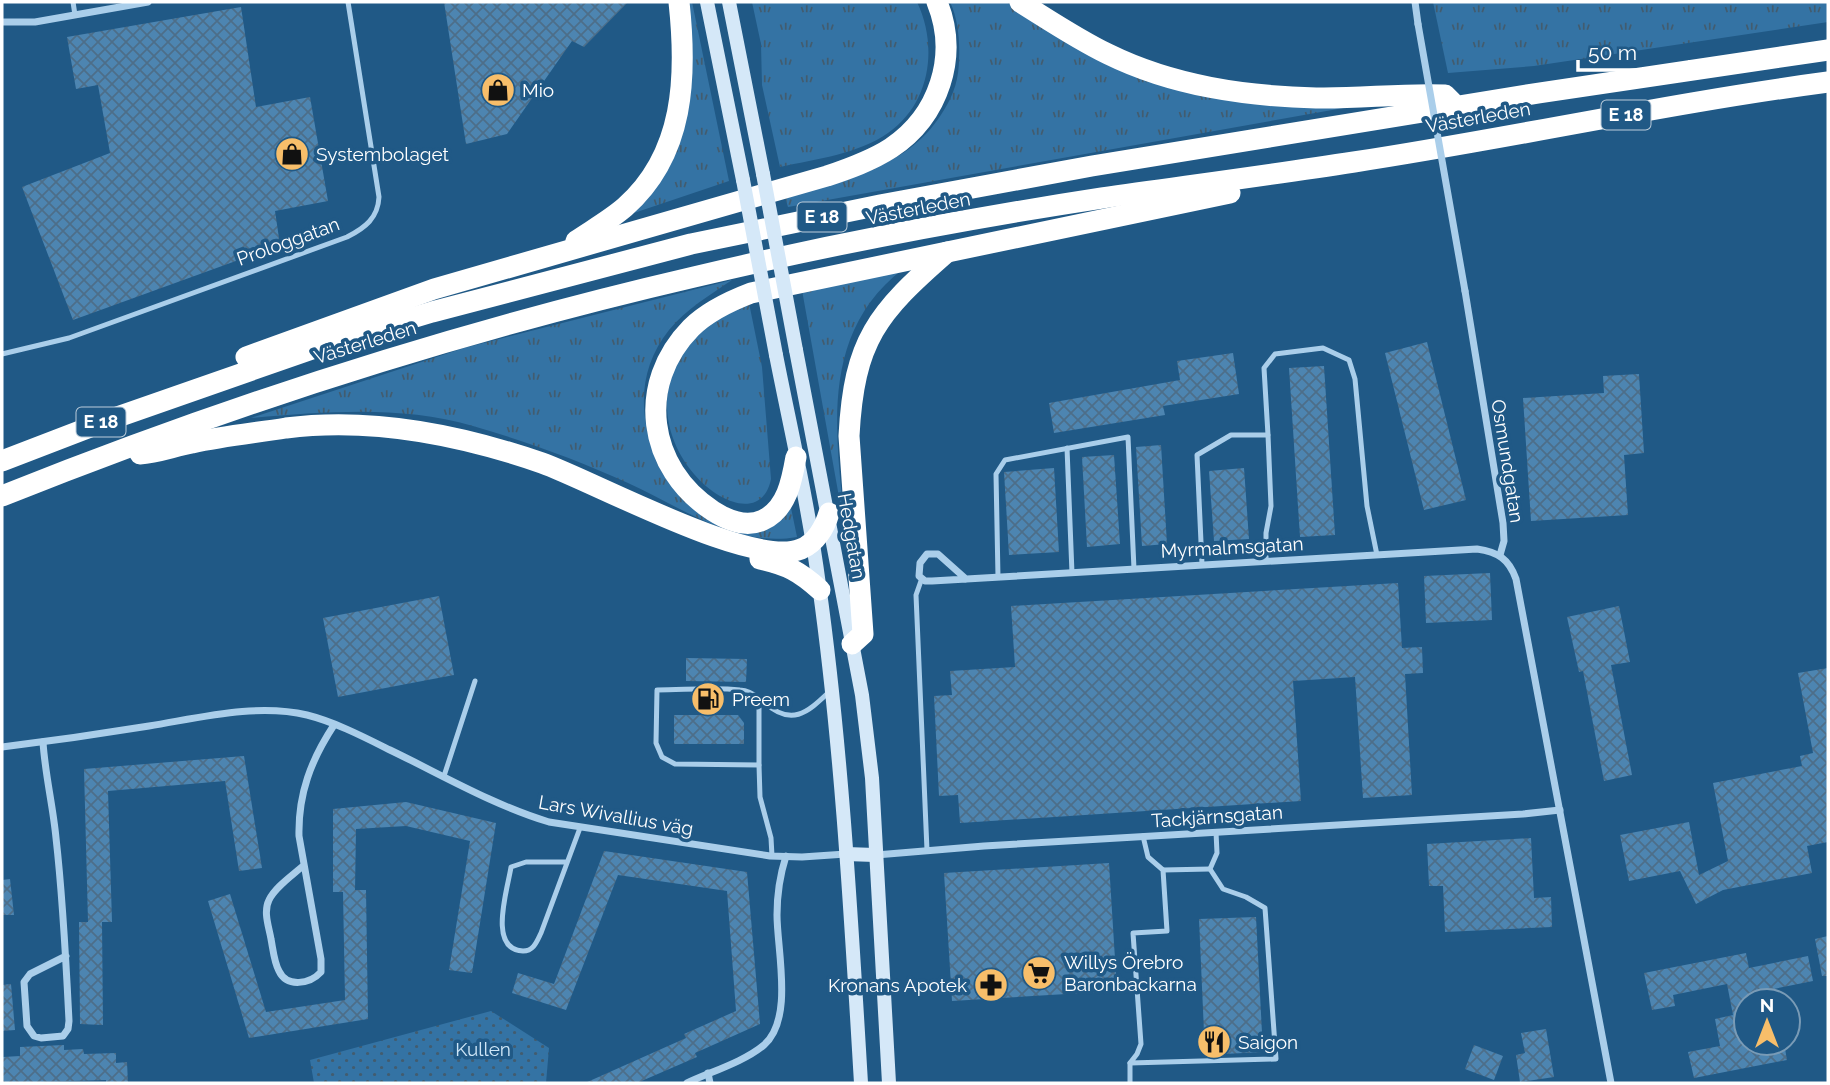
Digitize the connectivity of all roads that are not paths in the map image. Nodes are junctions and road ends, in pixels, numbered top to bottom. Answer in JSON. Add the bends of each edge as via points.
{"nodes":[{"id":1,"x":73,"y":2,"type":"edge"},
{"id":2,"x":148,"y":2,"type":"edge"},
{"id":3,"x":348,"y":2,"type":"edge"},
{"id":4,"x":679,"y":2,"type":"edge"},
{"id":5,"x":707,"y":2,"type":"edge"},
{"id":6,"x":729,"y":2,"type":"edge"},
{"id":7,"x":937,"y":2,"type":"edge"},
{"id":8,"x":1020,"y":2,"type":"edge"},
{"id":9,"x":1415,"y":2,"type":"edge"},
{"id":10,"x":75,"y":15,"type":"junction"},
{"id":11,"x":2,"y":22,"type":"edge"},
{"id":12,"x":1828,"y":50,"type":"edge"},
{"id":13,"x":1828,"y":82,"type":"edge"},
{"id":14,"x":1457,"y":106,"type":"junction"},
{"id":15,"x":1358,"y":162,"type":"junction"},
{"id":16,"x":561,"y":251,"type":"junction"},
{"id":17,"x":948,"y":251,"type":"junction"},
{"id":18,"x":2,"y":354,"type":"edge"},
{"id":19,"x":202,"y":388,"type":"junction"},
{"id":20,"x":1268,"y":435,"type":"junction"},
{"id":21,"x":130,"y":446,"type":"junction"},
{"id":22,"x":1067,"y":448,"type":"junction"},
{"id":23,"x":796,"y":457,"type":"junction"},
{"id":24,"x":2,"y":461,"type":"edge"},
{"id":25,"x":2,"y":496,"type":"edge"},
{"id":26,"x":829,"y":513,"type":"junction"},
{"id":27,"x":811,"y":542,"type":"junction"},
{"id":28,"x":751,"y":547,"type":"junction"},
{"id":29,"x":1377,"y":555,"type":"junction"},
{"id":30,"x":1500,"y":555,"type":"junction"},
{"id":31,"x":1266,"y":560,"type":"junction"},
{"id":32,"x":1202,"y":564,"type":"junction"},
{"id":33,"x":1134,"y":569,"type":"junction"},
{"id":34,"x":1072,"y":573,"type":"junction"},
{"id":35,"x":998,"y":577,"type":"junction"},
{"id":36,"x":922,"y":578,"type":"junction"},
{"id":37,"x":966,"y":579,"type":"junction"},
{"id":38,"x":819,"y":586,"type":"junction"},
{"id":39,"x":852,"y":644,"type":"junction"},
{"id":40,"x":475,"y":681,"type":"dead end"},
{"id":41,"x":832,"y":690,"type":"junction"},
{"id":42,"x":759,"y":698,"type":"junction"},
{"id":43,"x":334,"y":725,"type":"junction"},
{"id":44,"x":43,"y":742,"type":"junction"},
{"id":45,"x":2,"y":747,"type":"edge"},
{"id":46,"x":759,"y":765,"type":"junction"},
{"id":47,"x":444,"y":776,"type":"junction"},
{"id":48,"x":1560,"y":810,"type":"junction"},
{"id":49,"x":580,"y":828,"type":"junction"},
{"id":50,"x":1216,"y":832,"type":"junction"},
{"id":51,"x":1143,"y":836,"type":"junction"},
{"id":52,"x":926,"y":850,"type":"junction"},
{"id":53,"x":846,"y":854,"type":"junction"},
{"id":54,"x":876,"y":855,"type":"junction"},
{"id":55,"x":772,"y":856,"type":"junction"},
{"id":56,"x":786,"y":856,"type":"junction"},
{"id":57,"x":567,"y":862,"type":"junction"},
{"id":58,"x":304,"y":865,"type":"junction"},
{"id":59,"x":1210,"y":869,"type":"junction"},
{"id":60,"x":1163,"y":870,"type":"junction"},
{"id":61,"x":66,"y":956,"type":"junction"},
{"id":62,"x":1130,"y":1063,"type":"junction"},
{"id":63,"x":708,"y":1073,"type":"junction"},
{"id":64,"x":687,"y":1083,"type":"edge"},
{"id":65,"x":710,"y":1083,"type":"edge"},
{"id":66,"x":861,"y":1083,"type":"edge"},
{"id":67,"x":889,"y":1083,"type":"edge"},
{"id":68,"x":1130,"y":1083,"type":"edge"},
{"id":69,"x":1611,"y":1083,"type":"edge"}],
"edges":[{"from":1,"to":10,"type":"lane"},
{"from":2,"to":10,"type":"street"},
{"from":3,"to":18,"type":"lane","name":"Prologgatan","via":[[379,197],[368,224],[347,237],[69,338]]},
{"from":4,"to":16,"type":"highway","number":"E 18","via":[[684,65],[680,108],[668,146],[651,178],[626,206]]},
{"from":5,"to":23,"type":"main road","bridge":true},
{"from":6,"to":26,"type":"main road","name":"Hedgatan","bridge":true},
{"from":7,"to":16,"type":"highway","number":"E 18","via":[[946,43],[938,92],[924,118],[889,150],[827,176]]},
{"from":8,"to":14,"type":"highway","number":"E 18","via":[[1109,55],[1196,85],[1293,97],[1445,95]]},
{"from":9,"to":30,"type":"street","name":"Osmundgatan","bridge":true,"via":[[1503,523]]},
{"from":10,"to":11,"type":"street"},
{"from":12,"to":14,"type":"highway","name":"Västerleden","number":"E 18"},
{"from":13,"to":15,"type":"highway","name":"Västerleden","number":"E 18"},
{"from":14,"to":19,"type":"highway","name":"Västerleden","number":"E 18","via":[[1092,166],[691,244],[329,342]]},
{"from":15,"to":17,"type":"highway","number":"E 18","via":[[1240,192]]},
{"from":15,"to":21,"type":"highway","name":"Västerleden","number":"E 18","via":[[1002,215],[698,276],[515,321],[373,363]]},
{"from":16,"to":19,"type":"highway","number":"E 18","via":[[434,289],[231,362]]},
{"from":17,"to":23,"type":"highway","number":"E 18","via":[[751,293],[711,311],[673,350],[662,372],[656,426],[671,469],[702,504],[726,519],[761,522],[774,513],[791,485]]},
{"from":17,"to":39,"type":"highway","via":[[893,301],[872,332],[858,366],[849,436],[863,634]]},
{"from":19,"to":24,"type":"highway","name":"Västerleden","number":"E 18"},
{"from":20,"to":29,"type":"lane","via":[[1264,368],[1275,354],[1323,348],[1349,360]]},
{"from":20,"to":31,"type":"lane","via":[[1271,506]]},
{"from":20,"to":32,"type":"lane","via":[[1231,435],[1197,455]]},
{"from":21,"to":25,"type":"highway","name":"Västerleden","number":"E 18"},
{"from":21,"to":28,"type":"highway","number":"E 18","via":[[142,454],[309,426],[428,433],[543,463],[711,536]]},
{"from":22,"to":33,"type":"lane","via":[[1128,437]]},
{"from":22,"to":34,"type":"lane"},
{"from":22,"to":35,"type":"lane","via":[[1005,460],[996,474]]},
{"from":23,"to":27,"type":"main road"},
{"from":26,"to":27,"type":"highway"},
{"from":26,"to":39,"type":"main road","name":"Hedgatan"},
{"from":27,"to":28,"type":"highway","number":"E 18","via":[[794,551]]},
{"from":27,"to":38,"type":"main road"},
{"from":28,"to":38,"type":"highway","number":"E 18","via":[[755,557],[798,571]]},
{"from":29,"to":30,"type":"street","name":"Myrmalmsgatan","via":[[1477,549]]},
{"from":29,"to":31,"type":"street","name":"Myrmalmsgatan"},
{"from":30,"to":48,"type":"street","via":[[1511,565],[1516,579]]},
{"from":31,"to":32,"type":"street","name":"Myrmalmsgatan"},
{"from":32,"to":33,"type":"street","name":"Myrmalmsgatan"},
{"from":33,"to":34,"type":"street","name":"Myrmalmsgatan"},
{"from":34,"to":35,"type":"street","name":"Myrmalmsgatan"},
{"from":35,"to":37,"type":"street","name":"Myrmalmsgatan"},
{"from":36,"to":37,"type":"street","name":"Myrmalmsgatan"},
{"from":36,"to":37,"type":"street","via":[[920,563],[928,554],[938,554]]},
{"from":36,"to":52,"type":"lane","via":[[916,595]]},
{"from":38,"to":41,"type":"main road"},
{"from":39,"to":54,"type":"main road","name":"Hedgatan","via":[[872,778]]},
{"from":40,"to":47,"type":"lane"},
{"from":41,"to":42,"type":"lane","via":[[810,710],[793,716],[779,713]]},
{"from":41,"to":53,"type":"main road"},
{"from":42,"to":46,"type":"lane"},
{"from":42,"to":46,"type":"lane","via":[[743,690],[657,691],[656,743],[662,757],[675,764]]},
{"from":43,"to":44,"type":"street","name":"Lars Wivallius väg","via":[[307,715],[253,712]]},
{"from":43,"to":47,"type":"street","name":"Lars Wivallius väg"},
{"from":43,"to":58,"type":"street","via":[[312,764],[301,797],[298,815]]},
{"from":44,"to":45,"type":"street","name":"Lars Wivallius väg"},
{"from":44,"to":61,"type":"street"},
{"from":46,"to":55,"type":"lane","via":[[760,797]]},
{"from":47,"to":49,"type":"street","name":"Lars Wivallius väg","via":[[526,815]]},
{"from":48,"to":50,"type":"street","name":"Tackjärnsgatan"},
{"from":48,"to":69,"type":"street"},
{"from":49,"to":55,"type":"street","name":"Lars Wivallius väg"},
{"from":49,"to":57,"type":"lane"},
{"from":50,"to":51,"type":"street","name":"Tackjärnsgatan"},
{"from":50,"to":59,"type":"lane","via":[[1217,853]]},
{"from":51,"to":52,"type":"street","name":"Tackjärnsgatan"},
{"from":51,"to":60,"type":"lane","via":[[1148,857]]},
{"from":52,"to":54,"type":"street","name":"Tackjärnsgatan"},
{"from":53,"to":54,"type":"main road"},
{"from":53,"to":56,"type":"street","name":"Lars Wivallius väg"},
{"from":53,"to":66,"type":"main road"},
{"from":54,"to":67,"type":"main road","name":"Hedgatan"},
{"from":55,"to":56,"type":"street","name":"Lars Wivallius väg"},
{"from":56,"to":63,"type":"street","via":[[777,914],[782,989],[774,1029],[766,1043],[753,1052]]},
{"from":57,"to":57,"type":"lane","via":[[534,946],[525,951],[512,948],[501,928],[511,867],[526,862]]},
{"from":58,"to":58,"type":"street","via":[[321,972],[303,983],[284,978],[278,970],[266,912],[269,900]]},
{"from":59,"to":60,"type":"lane"},
{"from":59,"to":62,"type":"lane","via":[[1223,889],[1265,908],[1276,1059]]},
{"from":60,"to":62,"type":"lane","via":[[1167,931],[1133,933],[1141,1044]]},
{"from":61,"to":61,"type":"street","via":[[68,1029],[63,1036],[34,1036],[27,1026],[23,982]]},
{"from":62,"to":68,"type":"lane"},
{"from":63,"to":64,"type":"street"},
{"from":63,"to":65,"type":"street"}]}
